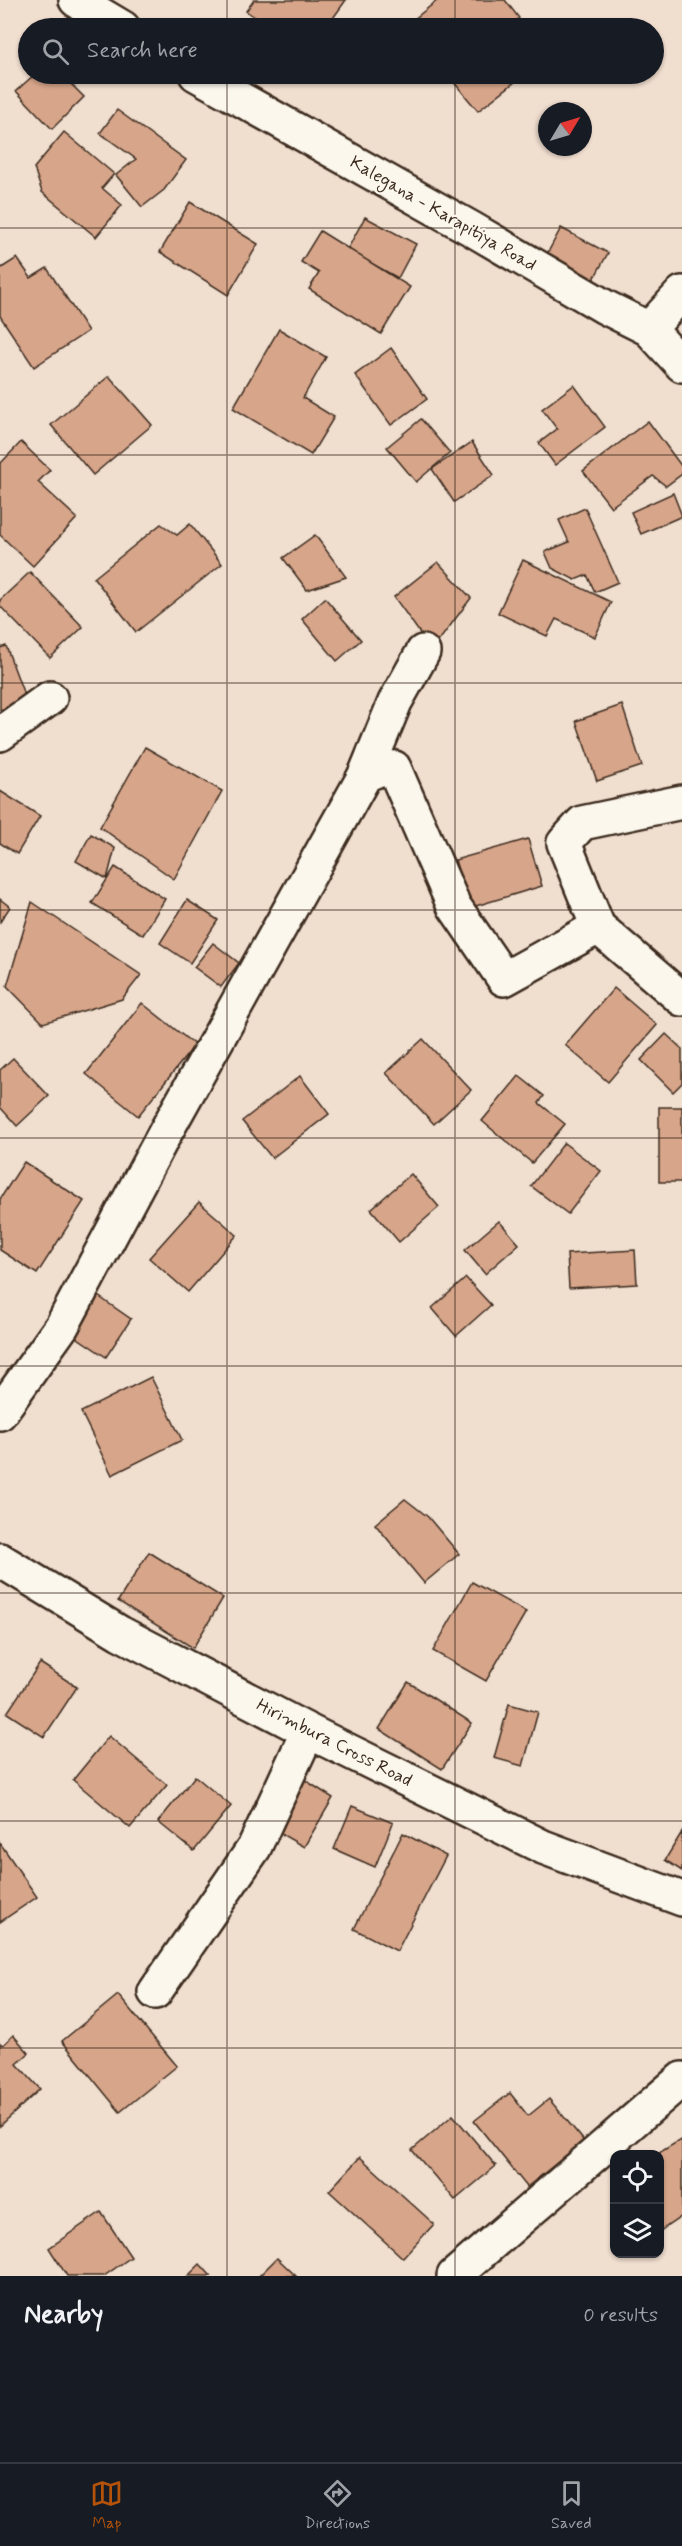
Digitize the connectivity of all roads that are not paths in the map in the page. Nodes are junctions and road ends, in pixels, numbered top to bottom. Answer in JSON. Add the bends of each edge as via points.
{"nodes":[{"id":1,"x":76,"y":0,"type":"edge"},
{"id":2,"x":106,"y":18,"type":"edge"},
{"id":3,"x":214,"y":84,"type":"edge"},
{"id":4,"x":682,"y":294,"type":"edge"},
{"id":5,"x":648,"y":329,"type":"junction"},
{"id":6,"x":682,"y":365,"type":"edge"},
{"id":7,"x":423,"y":652,"type":"dead end"},
{"id":8,"x":50,"y":698,"type":"dead end"},
{"id":9,"x":0,"y":734,"type":"edge"},
{"id":10,"x":365,"y":775,"type":"junction"},
{"id":11,"x":682,"y":802,"type":"edge"},
{"id":12,"x":597,"y":927,"type":"junction"},
{"id":13,"x":682,"y":999,"type":"edge"},
{"id":14,"x":0,"y":1413,"type":"edge"},
{"id":15,"x":0,"y":1560,"type":"edge"},
{"id":16,"x":308,"y":1731,"type":"junction"},
{"id":17,"x":682,"y":1899,"type":"edge"},
{"id":18,"x":155,"y":1992,"type":"dead end"},
{"id":19,"x":682,"y":2079,"type":"edge"},
{"id":20,"x":454,"y":2276,"type":"edge"}],
"edges":[{"from":1,"to":2,"type":"street"},
{"from":3,"to":5,"type":"street","name":"Kalegana - Karapitiya Road"},
{"from":4,"to":5,"type":"street"},
{"from":5,"to":6,"type":"street","name":"Kalegana - Karapitiya Road"},
{"from":7,"to":10,"type":"street","via":[[395,702]]},
{"from":8,"to":9,"type":"street"},
{"from":10,"to":12,"type":"street","via":[[384,766],[394,768],[454,906],[504,979]]},
{"from":10,"to":14,"type":"street","via":[[62,1326]]},
{"from":11,"to":12,"type":"street","via":[[582,823],[564,843]]},
{"from":12,"to":13,"type":"street"},
{"from":15,"to":16,"type":"street","name":"Hirimbura Cross Road","via":[[120,1633]]},
{"from":16,"to":17,"type":"street","name":"Hirimbura Cross Road","via":[[543,1847]]},
{"from":16,"to":18,"type":"street","via":[[254,1848]]},
{"from":19,"to":20,"type":"street"}]}
